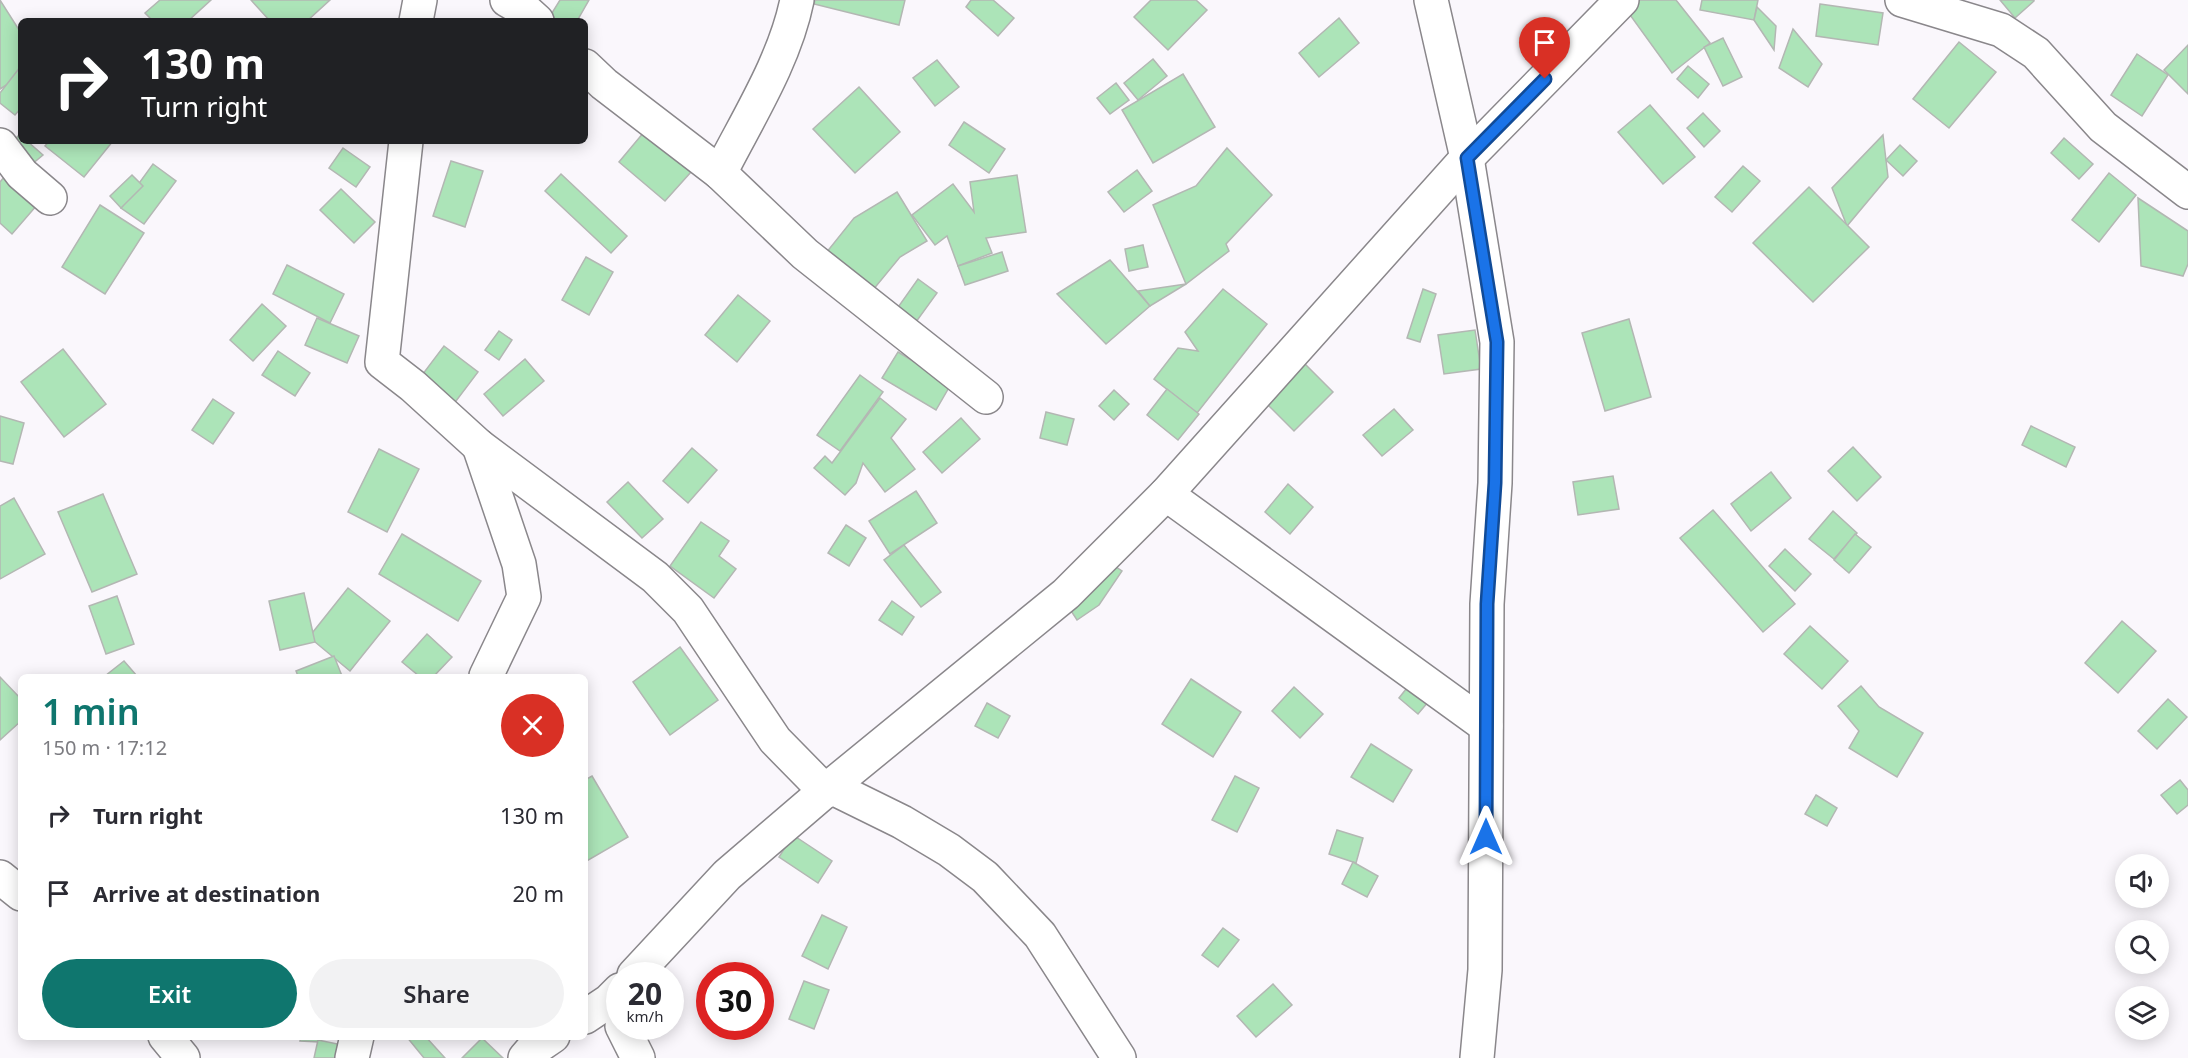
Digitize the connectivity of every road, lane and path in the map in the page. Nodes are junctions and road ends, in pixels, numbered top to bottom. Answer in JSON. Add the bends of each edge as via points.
{"nodes":[{"id":1,"x":420,"y":0,"type":"edge"},
{"id":2,"x":507,"y":0,"type":"edge"},
{"id":3,"x":797,"y":0,"type":"edge"},
{"id":4,"x":1431,"y":0,"type":"edge"},
{"id":5,"x":1622,"y":0,"type":"edge"},
{"id":6,"x":1902,"y":0,"type":"edge"},
{"id":7,"x":417,"y":18,"type":"edge"},
{"id":8,"x":534,"y":18,"type":"edge"},
{"id":9,"x":588,"y":69,"type":"edge"},
{"id":10,"x":406,"y":144,"type":"edge"},
{"id":11,"x":0,"y":145,"type":"edge"},
{"id":12,"x":1467,"y":158,"type":"junction"},
{"id":13,"x":720,"y":173,"type":"junction"},
{"id":14,"x":2188,"y":192,"type":"edge"},
{"id":15,"x":50,"y":198,"type":"dead end"},
{"id":16,"x":986,"y":397,"type":"dead end"},
{"id":17,"x":479,"y":446,"type":"junction"},
{"id":18,"x":1166,"y":494,"type":"junction"},
{"id":19,"x":487,"y":674,"type":"edge"},
{"id":20,"x":1486,"y":726,"type":"junction"},
{"id":21,"x":825,"y":791,"type":"junction"},
{"id":22,"x":0,"y":877,"type":"edge"},
{"id":23,"x":18,"y":892,"type":"edge"},
{"id":24,"x":645,"y":962,"type":"edge"},
{"id":25,"x":168,"y":1040,"type":"edge"},
{"id":26,"x":356,"y":1040,"type":"edge"},
{"id":27,"x":548,"y":1040,"type":"edge"},
{"id":28,"x":628,"y":1040,"type":"edge"},
{"id":29,"x":183,"y":1058,"type":"edge"},
{"id":30,"x":352,"y":1058,"type":"edge"},
{"id":31,"x":525,"y":1058,"type":"edge"},
{"id":32,"x":638,"y":1058,"type":"edge"},
{"id":33,"x":1119,"y":1058,"type":"edge"},
{"id":34,"x":1477,"y":1058,"type":"edge"}],
"edges":[{"from":1,"to":7,"type":"street"},
{"from":2,"to":8,"type":"street"},
{"from":3,"to":13,"type":"street","via":[[782,49]]},
{"from":4,"to":12,"type":"street"},
{"from":5,"to":12,"type":"street"},
{"from":6,"to":14,"type":"street","via":[[2001,30],[2036,53],[2103,127]]},
{"from":9,"to":13,"type":"street"},
{"from":10,"to":17,"type":"street","via":[[382,362]]},
{"from":11,"to":15,"type":"street","via":[[22,174]]},
{"from":12,"to":18,"type":"street"},
{"from":12,"to":20,"type":"street","via":[[1497,342]]},
{"from":13,"to":16,"type":"street","via":[[805,254]]},
{"from":17,"to":19,"type":"street","via":[[519,564],[524,597]]},
{"from":17,"to":21,"type":"street","via":[[655,577],[688,610],[775,740]]},
{"from":18,"to":20,"type":"street"},
{"from":18,"to":21,"type":"street","via":[[1066,594]]},
{"from":20,"to":34,"type":"street","via":[[1485,970]]},
{"from":21,"to":24,"type":"street","via":[[727,875]]},
{"from":21,"to":33,"type":"street","via":[[835,789],[903,822],[985,877],[1040,935]]},
{"from":22,"to":23,"type":"street"},
{"from":25,"to":29,"type":"street"},
{"from":26,"to":30,"type":"street"},
{"from":27,"to":31,"type":"street"},
{"from":28,"to":32,"type":"street"}]}
